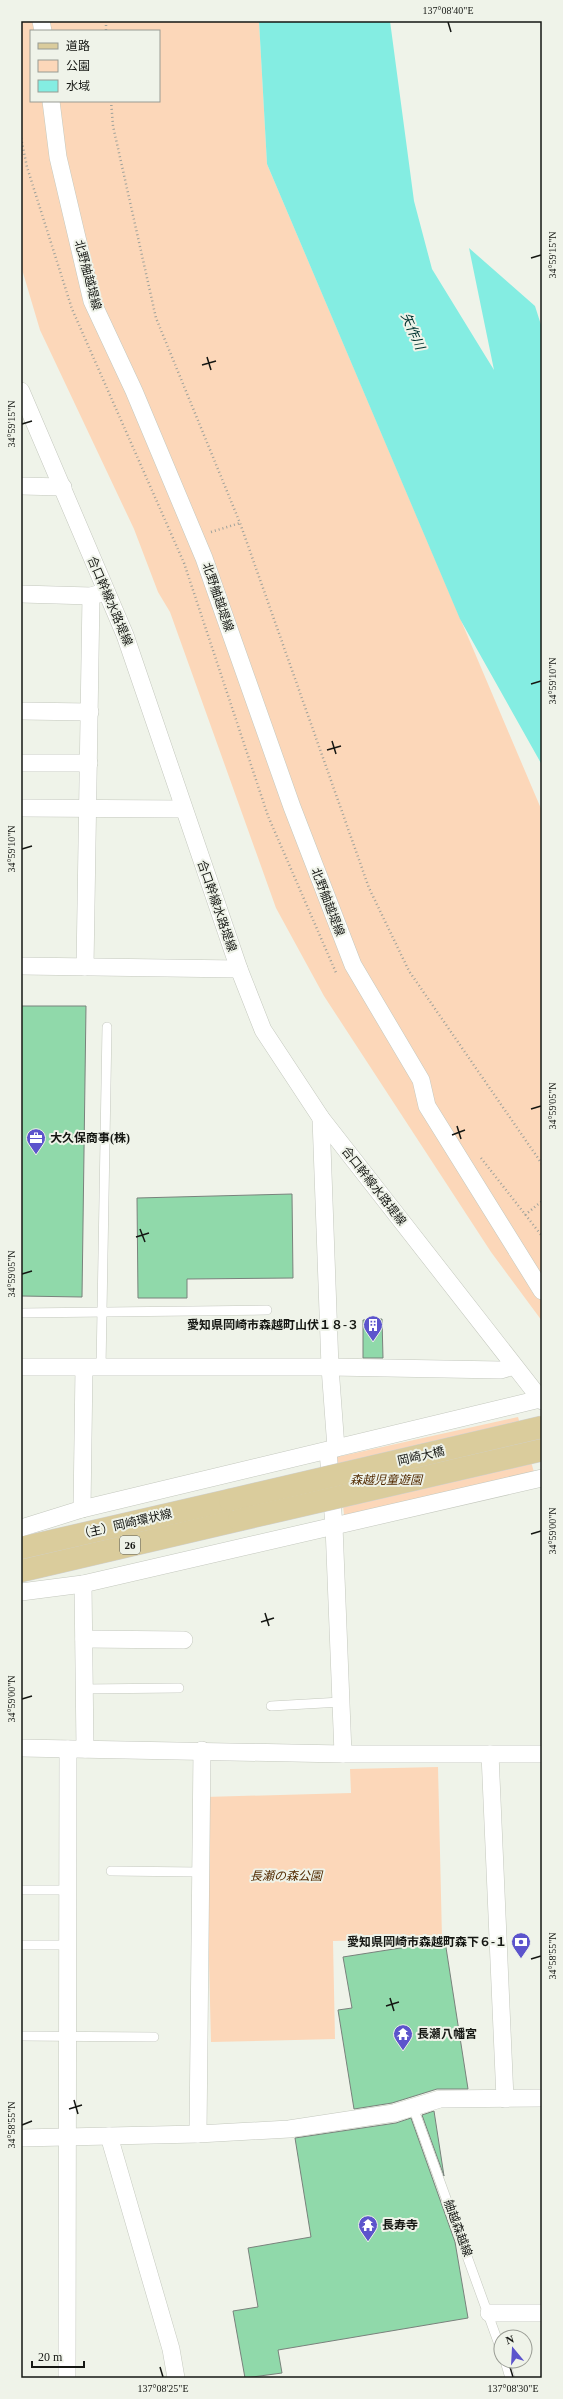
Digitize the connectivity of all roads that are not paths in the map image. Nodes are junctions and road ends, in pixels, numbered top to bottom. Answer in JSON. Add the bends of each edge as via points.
{"nodes":[{"id":1,"x":51,"y":102,"type":"edge"},
{"id":2,"x":21,"y":391,"type":"edge"},
{"id":3,"x":21,"y":486,"type":"edge"},
{"id":4,"x":63,"y":488,"type":"junction"},
{"id":5,"x":21,"y":594,"type":"edge"},
{"id":6,"x":98,"y":594,"type":"junction"},
{"id":7,"x":21,"y":711,"type":"edge"},
{"id":8,"x":90,"y":712,"type":"junction"},
{"id":9,"x":21,"y":762,"type":"edge"},
{"id":10,"x":89,"y":763,"type":"junction"},
{"id":11,"x":21,"y":808,"type":"edge"},
{"id":12,"x":88,"y":809,"type":"junction"},
{"id":13,"x":183,"y":809,"type":"junction"},
{"id":14,"x":21,"y":966,"type":"edge"},
{"id":15,"x":85,"y":967,"type":"junction"},
{"id":16,"x":238,"y":969,"type":"junction"},
{"id":17,"x":107,"y":1027,"type":"dead end"},
{"id":18,"x":321,"y":1118,"type":"junction"},
{"id":19,"x":542,"y":1291,"type":"edge"},
{"id":20,"x":267,"y":1310,"type":"dead end"},
{"id":21,"x":21,"y":1313,"type":"edge"},
{"id":22,"x":100,"y":1313,"type":"junction"},
{"id":23,"x":514,"y":1366,"type":"junction"},
{"id":24,"x":21,"y":1367,"type":"edge"},
{"id":25,"x":330,"y":1367,"type":"junction"},
{"id":26,"x":92,"y":1368,"type":"junction"},
{"id":27,"x":541,"y":1400,"type":"edge"},
{"id":28,"x":542,"y":1427,"type":"edge"},
{"id":29,"x":332,"y":1449,"type":"junction"},
{"id":30,"x":542,"y":1450,"type":"edge"},
{"id":31,"x":542,"y":1478,"type":"edge"},
{"id":32,"x":230,"y":1500,"type":"joint"},
{"id":33,"x":82,"y":1509,"type":"junction"},
{"id":34,"x":239,"y":1520,"type":"joint"},
{"id":35,"x":334,"y":1526,"type":"junction"},
{"id":36,"x":21,"y":1528,"type":"edge"},
{"id":37,"x":21,"y":1548,"type":"edge"},
{"id":38,"x":21,"y":1571,"type":"edge"},
{"id":39,"x":83,"y":1584,"type":"junction"},
{"id":40,"x":21,"y":1592,"type":"edge"},
{"id":41,"x":84,"y":1639,"type":"junction"},
{"id":42,"x":184,"y":1640,"type":"dead end"},
{"id":43,"x":83,"y":1688,"type":"junction"},
{"id":44,"x":179,"y":1688,"type":"dead end"},
{"id":45,"x":341,"y":1702,"type":"junction"},
{"id":46,"x":271,"y":1706,"type":"dead end"},
{"id":47,"x":21,"y":1748,"type":"edge"},
{"id":48,"x":68,"y":1749,"type":"junction"},
{"id":49,"x":85,"y":1749,"type":"junction"},
{"id":50,"x":202,"y":1750,"type":"junction"},
{"id":51,"x":343,"y":1754,"type":"junction"},
{"id":52,"x":490,"y":1754,"type":"junction"},
{"id":53,"x":542,"y":1754,"type":"edge"},
{"id":54,"x":111,"y":1871,"type":"dead end"},
{"id":55,"x":199,"y":1872,"type":"junction"},
{"id":56,"x":21,"y":1890,"type":"edge"},
{"id":57,"x":66,"y":1890,"type":"junction"},
{"id":58,"x":21,"y":1945,"type":"edge"},
{"id":59,"x":67,"y":1945,"type":"junction"},
{"id":60,"x":21,"y":2036,"type":"edge"},
{"id":61,"x":67,"y":2037,"type":"junction"},
{"id":62,"x":154,"y":2037,"type":"dead end"},
{"id":63,"x":542,"y":2098,"type":"edge"},
{"id":64,"x":505,"y":2099,"type":"junction"},
{"id":65,"x":413,"y":2107,"type":"junction"},
{"id":66,"x":198,"y":2134,"type":"junction"},
{"id":67,"x":109,"y":2136,"type":"junction"},
{"id":68,"x":21,"y":2138,"type":"edge"},
{"id":69,"x":68,"y":2138,"type":"junction"},
{"id":70,"x":489,"y":2313,"type":"junction"},
{"id":71,"x":542,"y":2313,"type":"edge"},
{"id":72,"x":494,"y":2329,"type":"edge"},
{"id":73,"x":67,"y":2378,"type":"edge"},
{"id":74,"x":176,"y":2378,"type":"edge"}],
"edges":[{"from":1,"to":19,"type":"street","name":"北野舳越堤線","via":[[58,157],[92,301],[134,391],[195,538],[292,807],[353,965],[421,1080],[427,1106]]},
{"from":2,"to":4,"type":"street","name":"合口幹線水路堤線"},
{"from":3,"to":4,"type":"street"},
{"from":4,"to":6,"type":"street","name":"合口幹線水路堤線"},
{"from":5,"to":6,"type":"street"},
{"from":6,"to":8,"type":"street"},
{"from":6,"to":13,"type":"street","name":"合口幹線水路堤線","via":[[125,635]]},
{"from":7,"to":8,"type":"street"},
{"from":8,"to":10,"type":"street"},
{"from":9,"to":10,"type":"street"},
{"from":10,"to":12,"type":"street"},
{"from":11,"to":12,"type":"street"},
{"from":12,"to":13,"type":"street"},
{"from":12,"to":15,"type":"street"},
{"from":13,"to":16,"type":"street","name":"合口幹線水路堤線"},
{"from":14,"to":15,"type":"street"},
{"from":15,"to":16,"type":"street"},
{"from":16,"to":18,"type":"street","name":"合口幹線水路堤線","via":[[263,1030]]},
{"from":17,"to":22,"type":"lane"},
{"from":18,"to":23,"type":"street","name":"合口幹線水路堤線"},
{"from":18,"to":25,"type":"street"},
{"from":20,"to":22,"type":"lane"},
{"from":21,"to":22,"type":"lane"},
{"from":22,"to":26,"type":"lane"},
{"from":23,"to":25,"type":"street","via":[[500,1370]]},
{"from":23,"to":27,"type":"street","name":"合口幹線水路堤線"},
{"from":24,"to":26,"type":"street"},
{"from":25,"to":26,"type":"street"},
{"from":25,"to":29,"type":"street"},
{"from":26,"to":33,"type":"street"},
{"from":27,"to":29,"type":"street"},
{"from":28,"to":32,"type":"main road","name":"岡崎大橋","number":"26","bridge":true},
{"from":29,"to":33,"type":"street"},
{"from":29,"to":35,"type":"street"},
{"from":30,"to":34,"type":"main road","name":"岡崎大橋","number":"26","bridge":true},
{"from":31,"to":35,"type":"street"},
{"from":32,"to":37,"type":"main road","name":"（主）岡崎環状線","number":"26"},
{"from":33,"to":36,"type":"street"},
{"from":34,"to":38,"type":"main road","name":"（主）岡崎環状線","number":"26"},
{"from":35,"to":39,"type":"street"},
{"from":35,"to":45,"type":"street"},
{"from":39,"to":40,"type":"street"},
{"from":39,"to":41,"type":"street"},
{"from":41,"to":42,"type":"street"},
{"from":41,"to":43,"type":"street"},
{"from":43,"to":44,"type":"lane"},
{"from":43,"to":49,"type":"street"},
{"from":45,"to":46,"type":"lane"},
{"from":45,"to":51,"type":"street"},
{"from":47,"to":48,"type":"street"},
{"from":48,"to":49,"type":"street"},
{"from":48,"to":57,"type":"street"},
{"from":49,"to":50,"type":"street"},
{"from":50,"to":51,"type":"street"},
{"from":50,"to":55,"type":"street"},
{"from":51,"to":52,"type":"street"},
{"from":52,"to":53,"type":"street"},
{"from":52,"to":64,"type":"street"},
{"from":54,"to":55,"type":"lane"},
{"from":55,"to":66,"type":"street"},
{"from":56,"to":57,"type":"lane"},
{"from":57,"to":59,"type":"street"},
{"from":58,"to":59,"type":"lane"},
{"from":59,"to":61,"type":"street"},
{"from":60,"to":61,"type":"lane"},
{"from":61,"to":62,"type":"lane"},
{"from":61,"to":69,"type":"street"},
{"from":63,"to":64,"type":"street"},
{"from":64,"to":65,"type":"street","via":[[440,2099]]},
{"from":65,"to":66,"type":"street","via":[[394,2113],[290,2129]]},
{"from":65,"to":70,"type":"lane","name":"舳越森越線"},
{"from":66,"to":67,"type":"street"},
{"from":67,"to":69,"type":"street"},
{"from":67,"to":74,"type":"street","via":[[171,2349]]},
{"from":68,"to":69,"type":"street"},
{"from":69,"to":73,"type":"street"},
{"from":70,"to":71,"type":"street"},
{"from":70,"to":72,"type":"lane","name":"舳越森越線"}]}
